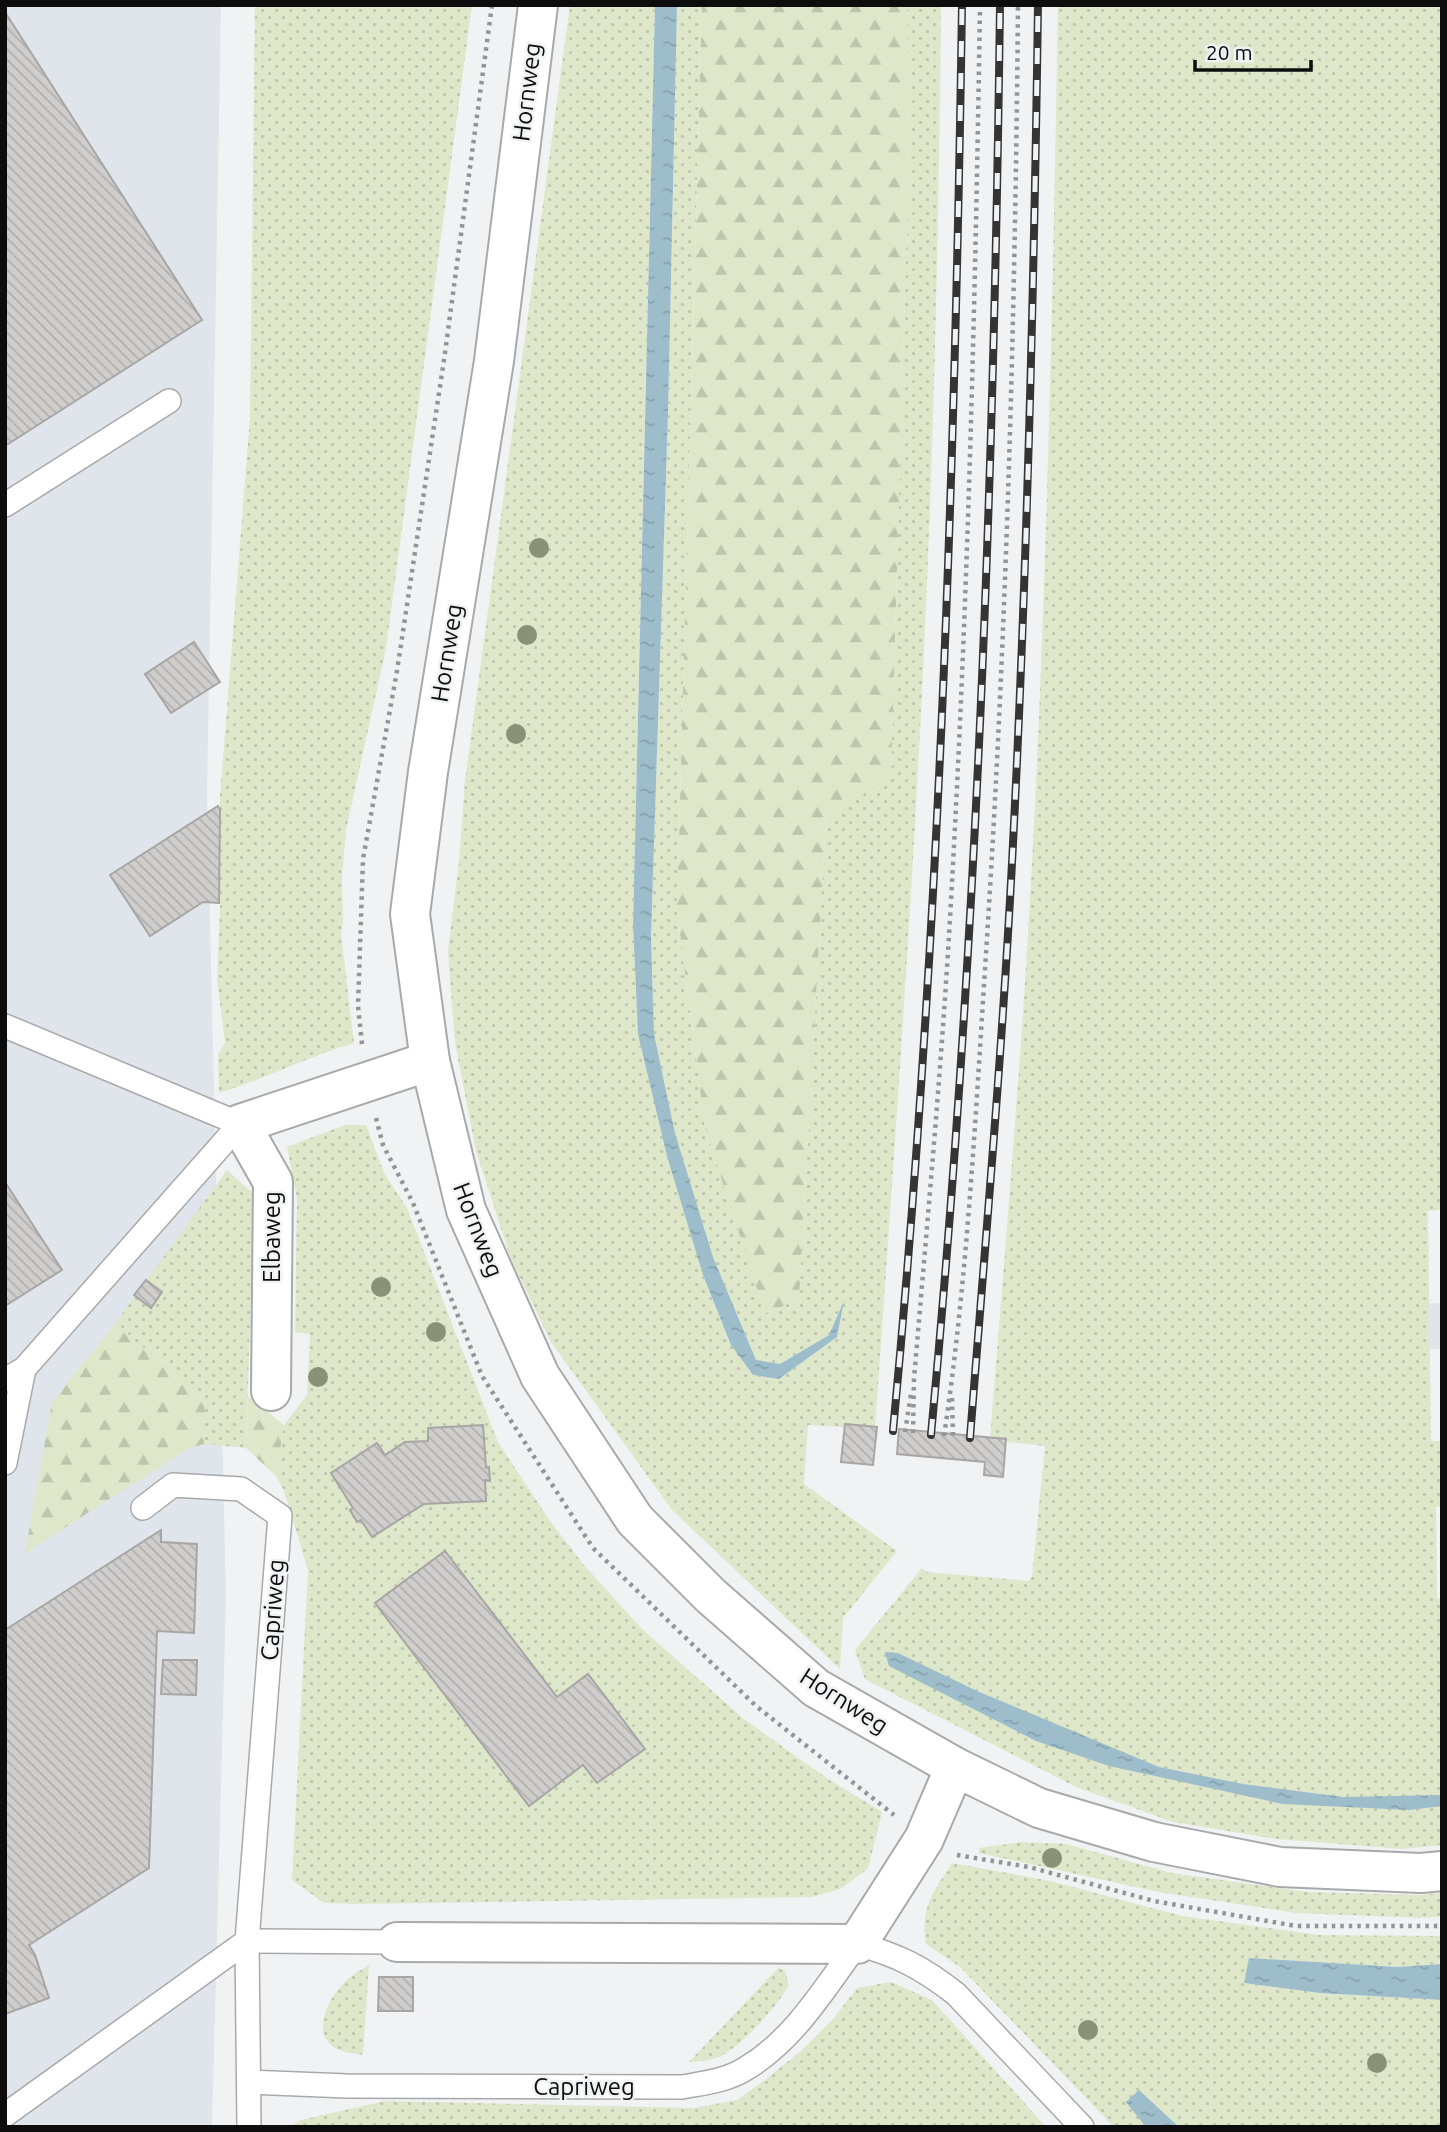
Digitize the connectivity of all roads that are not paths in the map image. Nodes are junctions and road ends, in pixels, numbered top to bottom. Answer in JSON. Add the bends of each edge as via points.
{"nodes":[{"id":1,"x":538,"y":5,"type":"edge"},
{"id":2,"x":169,"y":401,"type":"dead end"},
{"id":3,"x":5,"y":505,"type":"edge"},
{"id":4,"x":5,"y":1026,"type":"edge"},
{"id":5,"x":430,"y":1061,"type":"junction"},
{"id":6,"x":240,"y":1124,"type":"junction"},
{"id":7,"x":15,"y":1374,"type":"edge"},
{"id":8,"x":271,"y":1391,"type":"dead end"},
{"id":9,"x":5,"y":1463,"type":"edge"},
{"id":10,"x":143,"y":1508,"type":"dead end"},
{"id":11,"x":955,"y":1768,"type":"junction"},
{"id":12,"x":1442,"y":1871,"type":"edge"},
{"id":13,"x":247,"y":1941,"type":"junction"},
{"id":14,"x":397,"y":1942,"type":"joint"},
{"id":15,"x":858,"y":1944,"type":"junction"},
{"id":16,"x":250,"y":2082,"type":"junction"},
{"id":17,"x":5,"y":2115,"type":"edge"},
{"id":18,"x":249,"y":2127,"type":"edge"},
{"id":19,"x":1082,"y":2127,"type":"edge"}],
"edges":[{"from":1,"to":5,"type":"street","name":"Hornweg","via":[[494,361],[428,772],[410,914]]},
{"from":2,"to":3,"type":"lane"},
{"from":4,"to":6,"type":"lane"},
{"from":5,"to":6,"type":"street"},
{"from":5,"to":11,"type":"street","name":"Hornweg","via":[[466,1210],[540,1376],[635,1520],[816,1688]]},
{"from":6,"to":7,"type":"lane"},
{"from":6,"to":8,"type":"street","name":"Elbaweg","via":[[273,1182]]},
{"from":7,"to":9,"type":"lane"},
{"from":10,"to":13,"type":"lane","name":"Capriweg","via":[[173,1485],[241,1489],[280,1516]]},
{"from":11,"to":12,"type":"street","name":"Hornweg","via":[[1039,1808],[1154,1842],[1280,1867]]},
{"from":11,"to":15,"type":"street","name":"Capriweg","via":[[924,1839]]},
{"from":13,"to":14,"type":"lane"},
{"from":13,"to":16,"type":"lane","name":"Capriweg"},
{"from":13,"to":17,"type":"lane"},
{"from":14,"to":15,"type":"street"},
{"from":15,"to":16,"type":"lane","name":"Capriweg","via":[[774,2047],[744,2070],[715,2081],[682,2087]]},
{"from":15,"to":19,"type":"lane","via":[[892,1953],[956,1994]]},
{"from":16,"to":18,"type":"lane","name":"Capriweg"}]}
